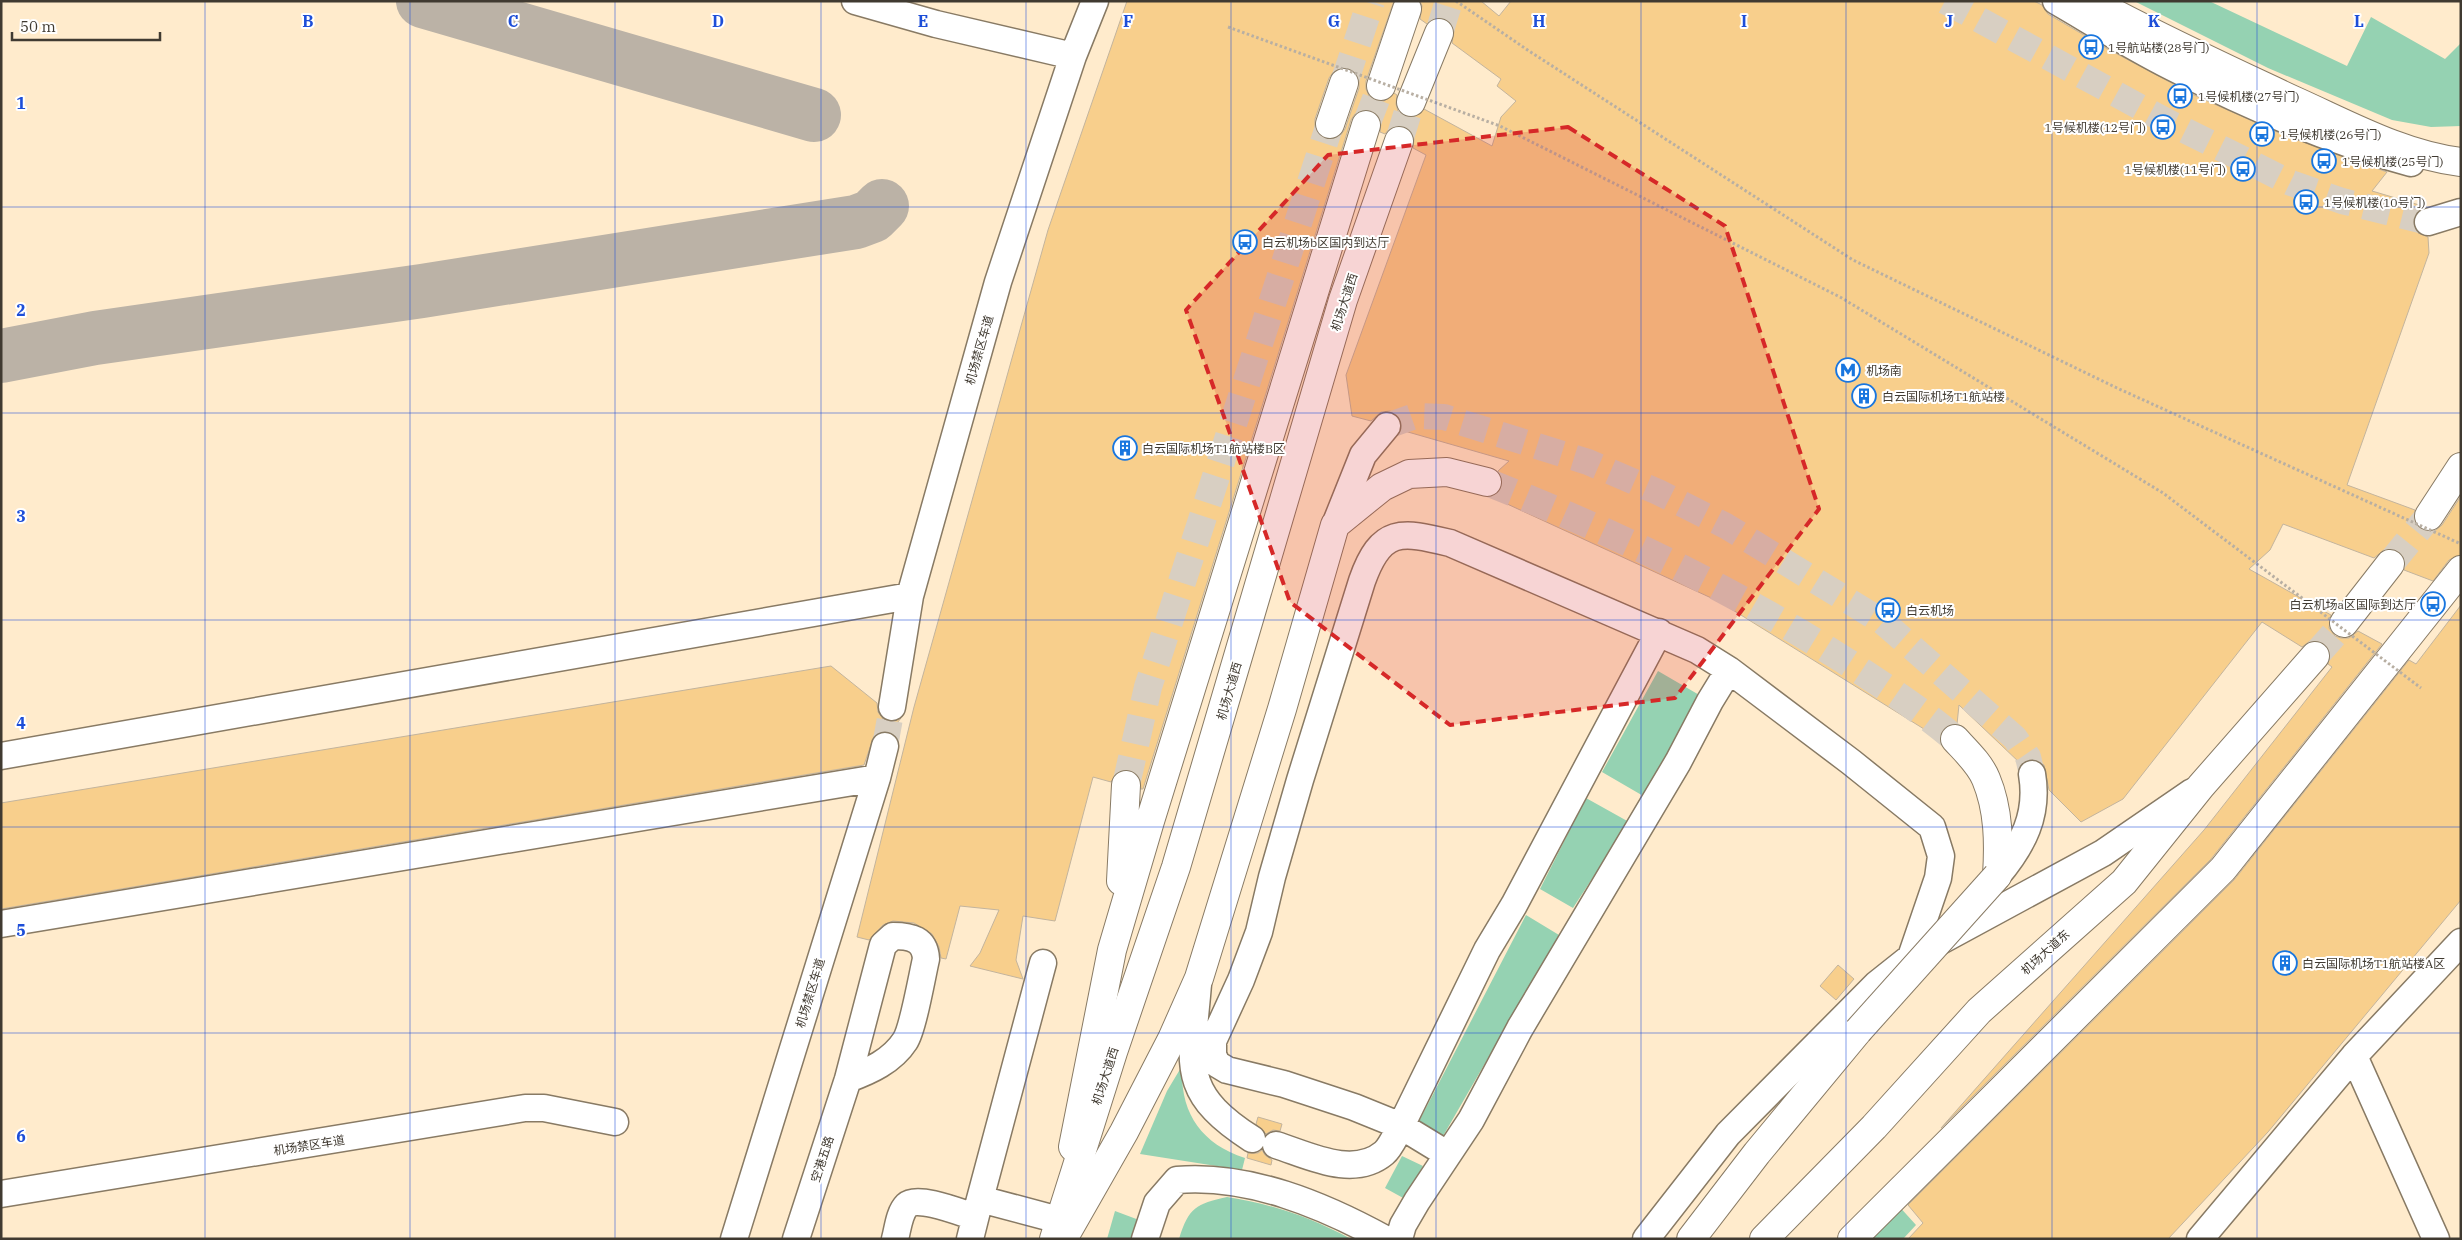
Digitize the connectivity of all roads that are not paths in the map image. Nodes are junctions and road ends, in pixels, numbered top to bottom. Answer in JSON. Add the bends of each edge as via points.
{"nodes":[{"id":1,"x":854,"y":1,"type":"edge"},
{"id":2,"x":1095,"y":1,"type":"edge"},
{"id":3,"x":2056,"y":1,"type":"edge"},
{"id":4,"x":2091,"y":1,"type":"edge"},
{"id":5,"x":1406,"y":9,"type":"dead end"},
{"id":6,"x":1439,"y":33,"type":"tunnel mouth"},
{"id":7,"x":1073,"y":56,"type":"junction"},
{"id":8,"x":1344,"y":83,"type":"tunnel mouth"},
{"id":9,"x":1381,"y":86,"type":"tunnel mouth"},
{"id":10,"x":1411,"y":102,"type":"tunnel mouth"},
{"id":11,"x":1330,"y":124,"type":"tunnel mouth"},
{"id":12,"x":1366,"y":125,"type":"tunnel mouth"},
{"id":13,"x":1398,"y":141,"type":"tunnel mouth"},
{"id":14,"x":2461,"y":162,"type":"edge"},
{"id":15,"x":2461,"y":172,"type":"edge"},
{"id":16,"x":2461,"y":202,"type":"edge"},
{"id":17,"x":2461,"y":212,"type":"edge"},
{"id":18,"x":1387,"y":426,"type":"tunnel mouth"},
{"id":19,"x":2461,"y":467,"type":"edge"},
{"id":20,"x":1487,"y":482,"type":"tunnel mouth"},
{"id":21,"x":2429,"y":516,"type":"tunnel mouth"},
{"id":22,"x":1335,"y":525,"type":"junction"},
{"id":23,"x":2390,"y":564,"type":"tunnel mouth"},
{"id":24,"x":2461,"y":570,"type":"edge"},
{"id":25,"x":910,"y":596,"type":"junction"},
{"id":26,"x":2344,"y":623,"type":"tunnel mouth"},
{"id":27,"x":1659,"y":632,"type":"junction"},
{"id":28,"x":2315,"y":656,"type":"tunnel mouth"},
{"id":29,"x":1729,"y":670,"type":"junction"},
{"id":30,"x":892,"y":707,"type":"tunnel mouth"},
{"id":31,"x":1955,"y":739,"type":"tunnel mouth"},
{"id":32,"x":885,"y":746,"type":"tunnel mouth"},
{"id":33,"x":1,"y":756,"type":"edge"},
{"id":34,"x":2032,"y":774,"type":"tunnel mouth"},
{"id":35,"x":877,"y":778,"type":"junction"},
{"id":36,"x":1126,"y":785,"type":"tunnel mouth"},
{"id":37,"x":2201,"y":786,"type":"junction"},
{"id":38,"x":1997,"y":876,"type":"junction"},
{"id":39,"x":1,"y":924,"type":"edge"},
{"id":40,"x":2461,"y":942,"type":"edge"},
{"id":41,"x":1112,"y":950,"type":"junction"},
{"id":42,"x":1911,"y":957,"type":"junction"},
{"id":43,"x":1043,"y":963,"type":"dead end"},
{"id":44,"x":1199,"y":978,"type":"junction"},
{"id":45,"x":2354,"y":1056,"type":"junction"},
{"id":46,"x":848,"y":1079,"type":"junction"},
{"id":47,"x":615,"y":1122,"type":"dead end"},
{"id":48,"x":1401,"y":1126,"type":"junction"},
{"id":49,"x":1448,"y":1154,"type":"junction"},
{"id":50,"x":1,"y":1194,"type":"edge"},
{"id":51,"x":975,"y":1218,"type":"edge"},
{"id":52,"x":1058,"y":1232,"type":"edge"},
{"id":53,"x":734,"y":1239,"type":"edge"},
{"id":54,"x":796,"y":1239,"type":"edge"},
{"id":55,"x":895,"y":1239,"type":"edge"},
{"id":56,"x":1145,"y":1239,"type":"edge"},
{"id":57,"x":1385,"y":1239,"type":"edge"},
{"id":58,"x":1399,"y":1239,"type":"edge"},
{"id":59,"x":1646,"y":1239,"type":"edge"},
{"id":60,"x":1691,"y":1239,"type":"edge"},
{"id":61,"x":1764,"y":1239,"type":"edge"},
{"id":62,"x":1852,"y":1239,"type":"edge"},
{"id":63,"x":2200,"y":1239,"type":"edge"},
{"id":64,"x":2436,"y":1239,"type":"edge"}],
"edges":[{"from":1,"to":7,"type":"street"},
{"from":2,"to":7,"type":"street","name":"机场禁区车道"},
{"from":3,"to":15,"type":"street","via":[[2171,67],[2313,130],[2387,156],[2434,169]]},
{"from":4,"to":14,"type":"main road","via":[[2151,34],[2346,124],[2416,154]]},
{"from":5,"to":9,"type":"main road"},
{"from":6,"to":10,"type":"main road"},
{"from":7,"to":25,"type":"street","name":"机场禁区车道","via":[[998,282]]},
{"from":8,"to":11,"type":"main road"},
{"from":12,"to":41,"type":"main road"},
{"from":13,"to":52,"type":"main road","name":"机场大道西","via":[[1343,300],[1176,867],[1113,1052]]},
{"from":16,"to":17,"type":"street","via":[[2427,215]]},
{"from":18,"to":22,"type":"street","via":[[1364,455]]},
{"from":19,"to":21,"type":"main road"},
{"from":20,"to":22,"type":"main road","via":[[1447,472],[1409,474],[1382,487]]},
{"from":22,"to":44,"type":"main road"},
{"from":23,"to":26,"type":"main road"},
{"from":24,"to":62,"type":"main road","via":[[2222,869]]},
{"from":25,"to":30,"type":"street","name":"机场禁区车道"},
{"from":25,"to":33,"type":"street"},
{"from":27,"to":29,"type":"street"},
{"from":27,"to":48,"type":"street","via":[[1487,950]]},
{"from":27,"to":48,"type":"street","via":[[1450,542],[1402,536],[1384,541],[1370,557],[1300,780],[1259,932],[1213,1041],[1213,1055],[1217,1064],[1227,1070],[1322,1095]]},
{"from":28,"to":37,"type":"main road","name":"机场大道东"},
{"from":29,"to":42,"type":"street","via":[[1932,827],[1941,856],[1938,878]]},
{"from":29,"to":49,"type":"street"},
{"from":31,"to":38,"type":"main road","via":[[1986,779],[1999,842]]},
{"from":32,"to":35,"type":"street","name":"机场禁区车道"},
{"from":34,"to":38,"type":"street","via":[[2036,796],[2030,820],[2016,854]]},
{"from":35,"to":39,"type":"street"},
{"from":35,"to":53,"type":"street","name":"机场禁区车道"},
{"from":36,"to":41,"type":"main road","via":[[1121,884]]},
{"from":37,"to":42,"type":"street","via":[[2102,853]]},
{"from":37,"to":61,"type":"main road","name":"机场大道东","via":[[2124,882],[1979,1011],[1874,1127]]},
{"from":38,"to":60,"type":"main road","bridge":true,"via":[[1858,1031]]},
{"from":40,"to":45,"type":"street"},
{"from":41,"to":52,"type":"main road"},
{"from":42,"to":59,"type":"street","via":[[1877,984],[1728,1134]]},
{"from":43,"to":51,"type":"street"},
{"from":44,"to":48,"type":"street","via":[[1192,1054],[1195,1078],[1204,1099],[1217,1114],[1264,1142],[1346,1165],[1364,1164],[1385,1153]]},
{"from":44,"to":52,"type":"main road","via":[[1146,1090]]},
{"from":45,"to":63,"type":"street"},
{"from":45,"to":64,"type":"street"},
{"from":46,"to":46,"type":"street","name":"空港五路","via":[[881,1064],[896,1053],[906,1039],[926,959],[924,945],[920,941],[893,936],[883,945]]},
{"from":46,"to":54,"type":"street","name":"空港五路"},
{"from":47,"to":50,"type":"street","name":"机场禁区车道","via":[[544,1108],[525,1108]]},
{"from":48,"to":49,"type":"street"},
{"from":49,"to":58,"type":"street","via":[[1403,1225]]},
{"from":51,"to":52,"type":"street"},
{"from":51,"to":55,"type":"street","via":[[930,1203],[908,1203],[902,1210]]},
{"from":56,"to":57,"type":"street","via":[[1158,1203],[1177,1180],[1202,1178],[1242,1184],[1292,1198],[1343,1216]]}]}
